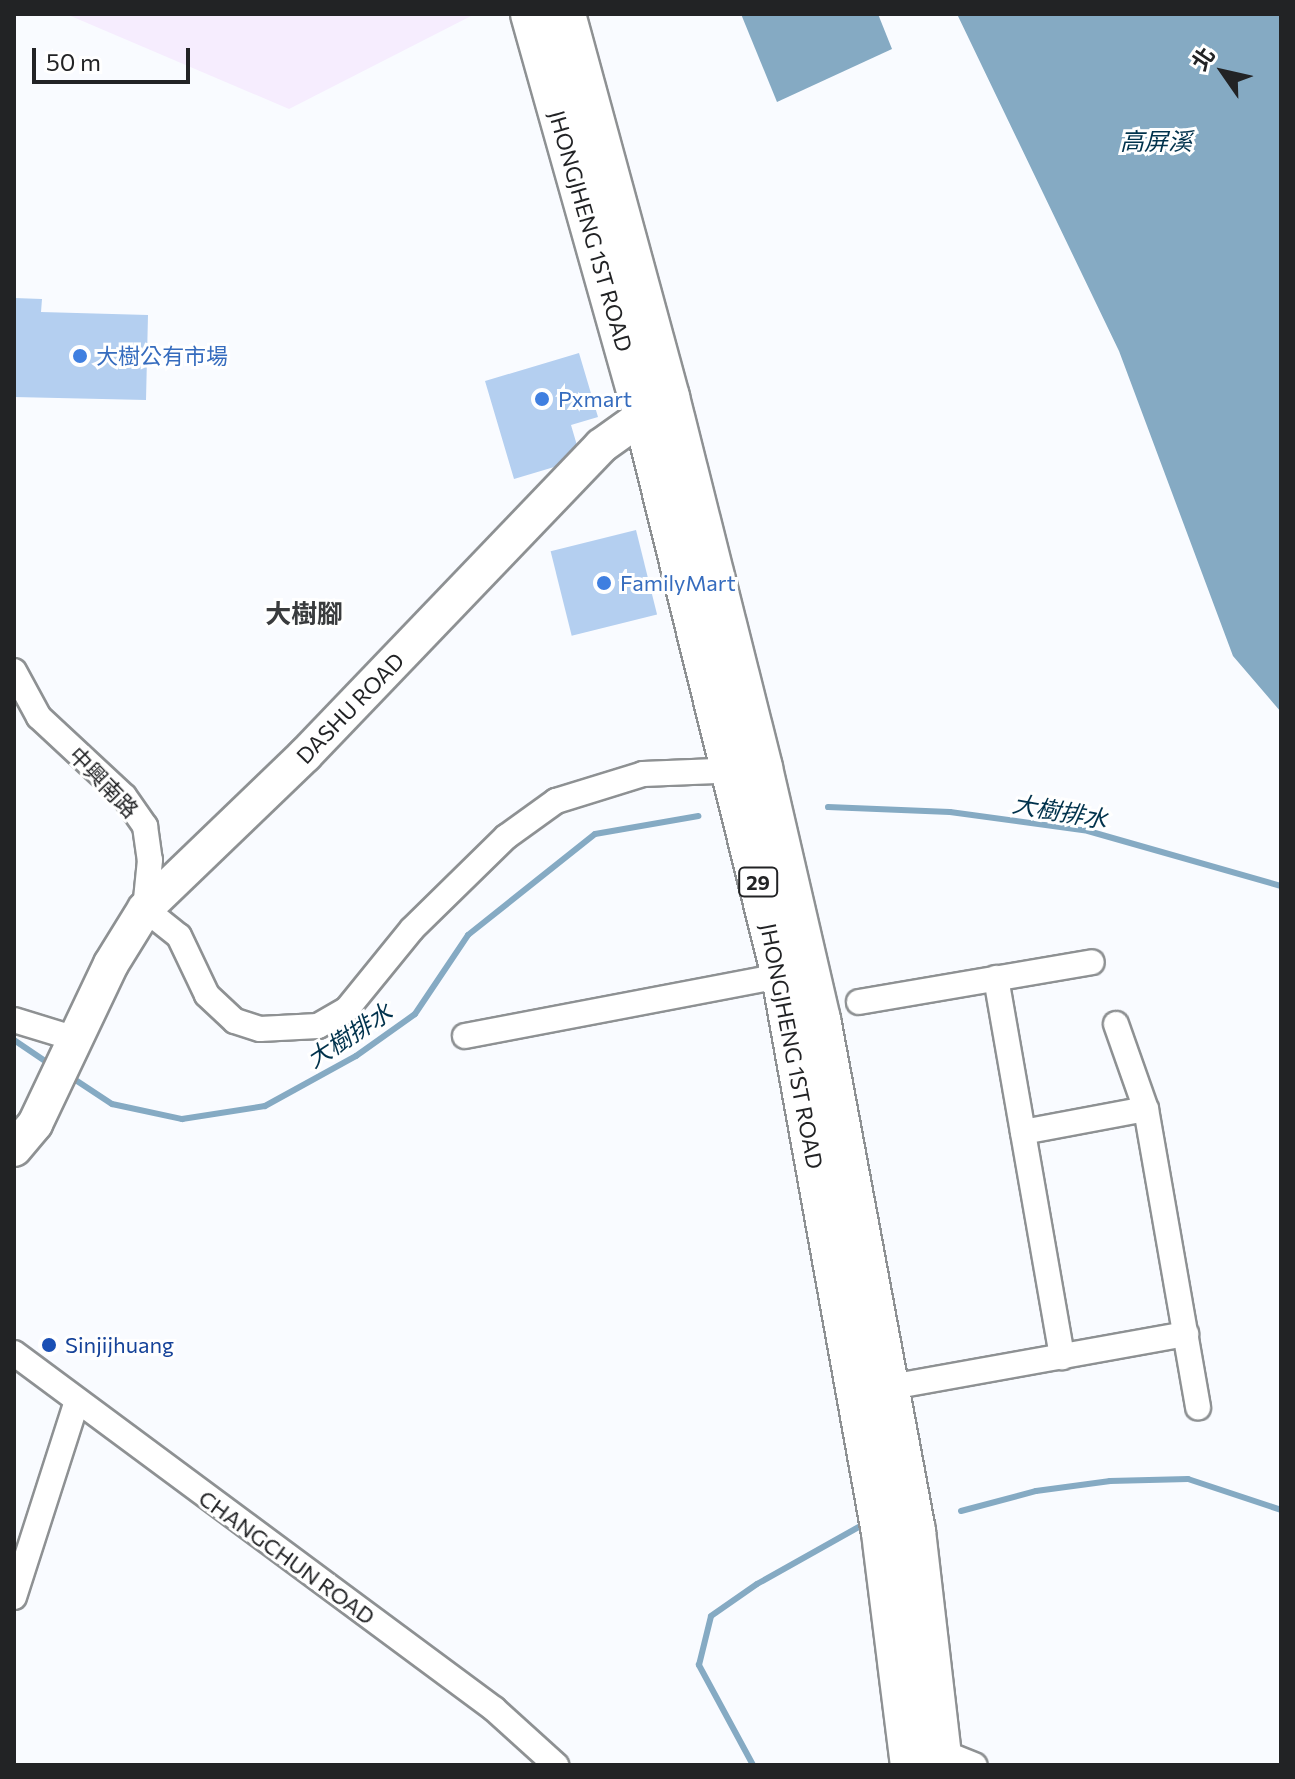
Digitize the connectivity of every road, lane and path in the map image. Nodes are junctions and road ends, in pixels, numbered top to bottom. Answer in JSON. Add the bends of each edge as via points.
{"nodes":[{"id":1,"x":530,"y":14,"type":"edge"},
{"id":2,"x":566,"y":14,"type":"edge"},
{"id":3,"x":656,"y":406,"type":"junction"},
{"id":4,"x":14,"y":671,"type":"edge"},
{"id":5,"x":747,"y":769,"type":"junction"},
{"id":6,"x":145,"y":909,"type":"junction"},
{"id":7,"x":1092,"y":962,"type":"dead end"},
{"id":8,"x":781,"y":976,"type":"junction"},
{"id":9,"x":996,"y":978,"type":"junction"},
{"id":10,"x":859,"y":1002,"type":"dead end"},
{"id":11,"x":14,"y":1020,"type":"edge"},
{"id":12,"x":1116,"y":1024,"type":"dead end"},
{"id":13,"x":465,"y":1036,"type":"dead end"},
{"id":14,"x":70,"y":1044,"type":"junction"},
{"id":15,"x":1146,"y":1109,"type":"junction"},
{"id":16,"x":1023,"y":1132,"type":"junction"},
{"id":17,"x":21,"y":1137,"type":"edge"},
{"id":18,"x":1186,"y":1334,"type":"junction"},
{"id":19,"x":14,"y":1353,"type":"edge"},
{"id":20,"x":1062,"y":1357,"type":"junction"},
{"id":21,"x":891,"y":1387,"type":"junction"},
{"id":22,"x":77,"y":1401,"type":"junction"},
{"id":23,"x":1198,"y":1408,"type":"dead end"},
{"id":24,"x":14,"y":1597,"type":"edge"},
{"id":25,"x":943,"y":1762,"type":"edge"},
{"id":26,"x":556,"y":1765,"type":"edge"}],
"edges":[{"from":1,"to":3,"type":"main road","name":"JHONGJHENG 1ST ROAD","number":"29"},
{"from":2,"to":3,"type":"main road","name":"JHONGJHENG 1ST ROAD","number":"29"},
{"from":3,"to":5,"type":"main road","name":"JHONGJHENG 1ST ROAD","number":"29"},
{"from":3,"to":6,"type":"street","name":"DASHU ROAD","via":[[601,446],[305,755]]},
{"from":4,"to":6,"type":"street","name":"中興南路","via":[[39,717],[124,796],[145,826],[150,860]]},
{"from":5,"to":6,"type":"street","via":[[643,774],[556,801],[506,837],[412,929],[347,1009],[318,1026],[260,1029],[235,1021],[207,995],[179,936]]},
{"from":5,"to":8,"type":"main road","name":"JHONGJHENG 1ST ROAD","number":"29"},
{"from":5,"to":21,"type":"main road","name":"JHONGJHENG 1ST ROAD","number":"29","via":[[821,1019]]},
{"from":6,"to":14,"type":"street","name":"DASHU ROAD"},
{"from":7,"to":9,"type":"street"},
{"from":8,"to":13,"type":"street"},
{"from":8,"to":25,"type":"main road","name":"JHONGJHENG 1ST ROAD","number":"29","via":[[881,1533]]},
{"from":9,"to":10,"type":"street"},
{"from":9,"to":16,"type":"street"},
{"from":11,"to":14,"type":"street"},
{"from":12,"to":15,"type":"street"},
{"from":14,"to":17,"type":"street","name":"DASHU ROAD"},
{"from":15,"to":16,"type":"street"},
{"from":15,"to":18,"type":"street"},
{"from":16,"to":20,"type":"street"},
{"from":18,"to":20,"type":"street"},
{"from":18,"to":23,"type":"street"},
{"from":19,"to":22,"type":"street","name":"CHANGCHUN ROAD"},
{"from":20,"to":21,"type":"street"},
{"from":21,"to":25,"type":"main road","name":"JHONGJHENG 1ST ROAD","number":"29","via":[[916,1531]]},
{"from":22,"to":24,"type":"street"},
{"from":22,"to":26,"type":"street","name":"CHANGCHUN ROAD","via":[[494,1709]]}]}
